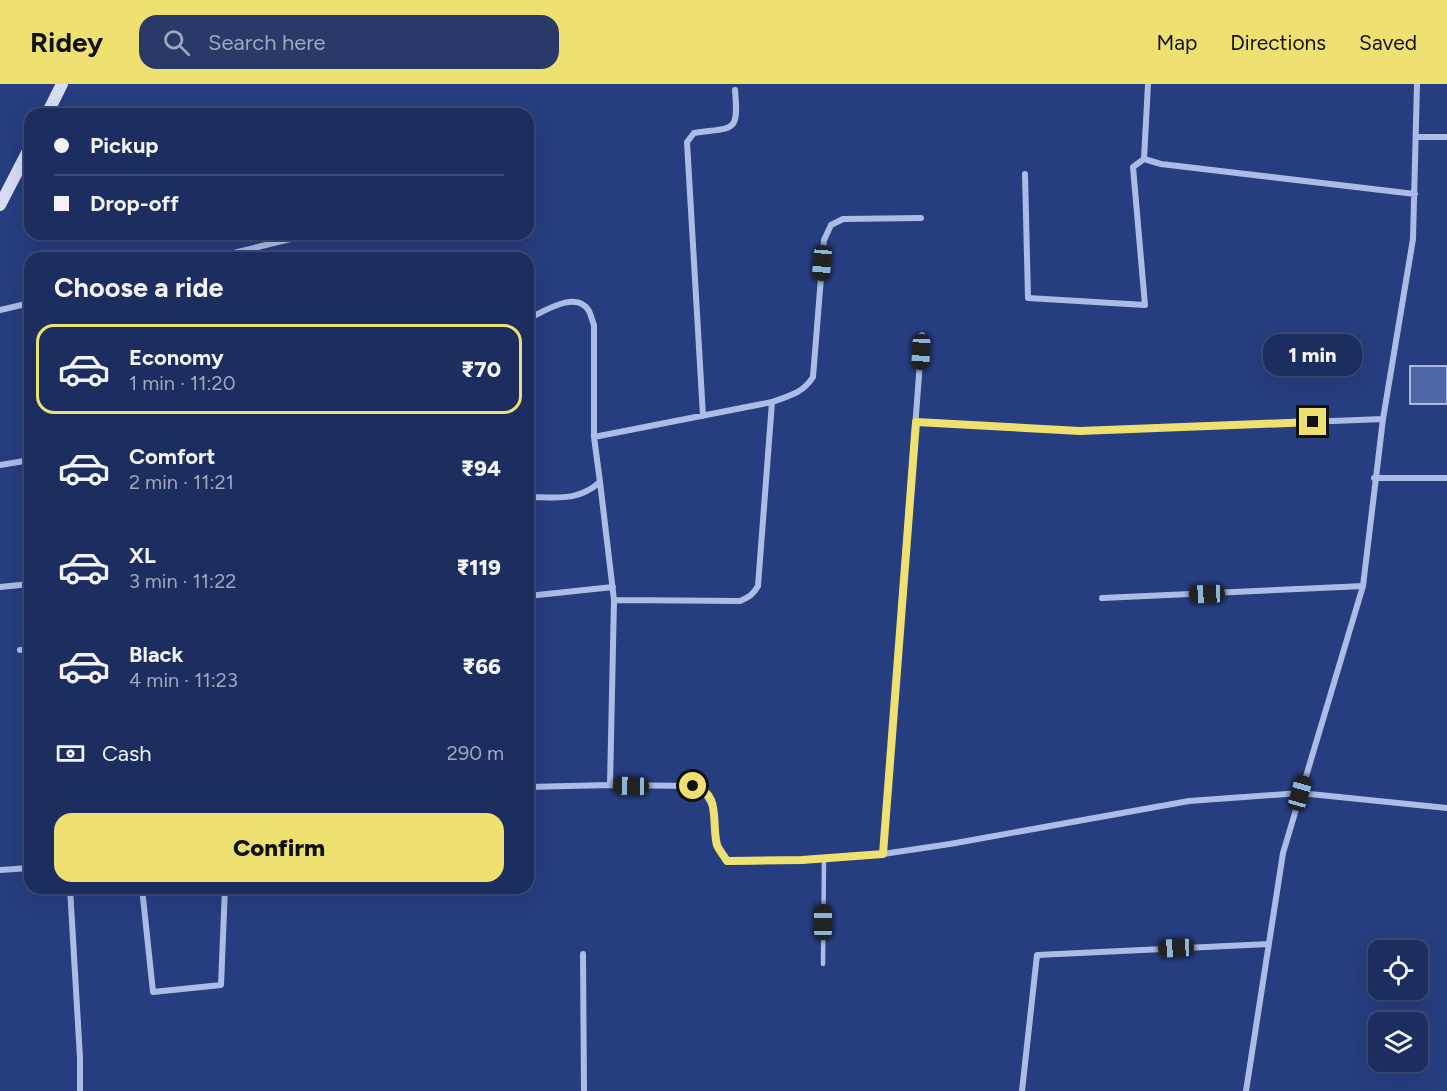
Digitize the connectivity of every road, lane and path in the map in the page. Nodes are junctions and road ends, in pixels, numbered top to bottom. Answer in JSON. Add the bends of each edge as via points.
{"nodes":[{"id":1,"x":62,"y":84,"type":"edge"},
{"id":2,"x":1148,"y":84,"type":"edge"},
{"id":3,"x":1417,"y":84,"type":"edge"},
{"id":4,"x":735,"y":90,"type":"dead end"},
{"id":5,"x":50,"y":108,"type":"edge"},
{"id":6,"x":1416,"y":137,"type":"junction"},
{"id":7,"x":1447,"y":137,"type":"edge"},
{"id":8,"x":24,"y":159,"type":"edge"},
{"id":9,"x":1144,"y":159,"type":"junction"},
{"id":10,"x":1025,"y":174,"type":"dead end"},
{"id":11,"x":1414,"y":194,"type":"junction"},
{"id":12,"x":0,"y":205,"type":"edge"},
{"id":13,"x":921,"y":218,"type":"dead end"},
{"id":14,"x":286,"y":240,"type":"edge"},
{"id":15,"x":238,"y":252,"type":"edge"},
{"id":16,"x":24,"y":304,"type":"edge"},
{"id":17,"x":0,"y":310,"type":"edge"},
{"id":18,"x":534,"y":316,"type":"edge"},
{"id":19,"x":922,"y":335,"type":"dead end"},
{"id":20,"x":772,"y":402,"type":"junction"},
{"id":21,"x":703,"y":416,"type":"junction"},
{"id":22,"x":1383,"y":419,"type":"junction"},
{"id":23,"x":916,"y":422,"type":"junction"},
{"id":24,"x":594,"y":437,"type":"junction"},
{"id":25,"x":24,"y":461,"type":"edge"},
{"id":26,"x":0,"y":465,"type":"edge"},
{"id":27,"x":1374,"y":478,"type":"junction"},
{"id":28,"x":1447,"y":478,"type":"edge"},
{"id":29,"x":600,"y":482,"type":"junction"},
{"id":30,"x":534,"y":497,"type":"edge"},
{"id":31,"x":24,"y":585,"type":"edge"},
{"id":32,"x":1363,"y":586,"type":"junction"},
{"id":33,"x":0,"y":587,"type":"edge"},
{"id":34,"x":614,"y":587,"type":"junction"},
{"id":35,"x":534,"y":595,"type":"edge"},
{"id":36,"x":1102,"y":598,"type":"dead end"},
{"id":37,"x":614,"y":600,"type":"junction"},
{"id":38,"x":20,"y":650,"type":"dead end"},
{"id":39,"x":24,"y":650,"type":"edge"},
{"id":40,"x":610,"y":785,"type":"junction"},
{"id":41,"x":534,"y":787,"type":"edge"},
{"id":42,"x":1300,"y":793,"type":"junction"},
{"id":43,"x":1447,"y":808,"type":"edge"},
{"id":44,"x":883,"y":854,"type":"junction"},
{"id":45,"x":824,"y":859,"type":"junction"},
{"id":46,"x":24,"y":868,"type":"edge"},
{"id":47,"x":0,"y":870,"type":"edge"},
{"id":48,"x":70,"y":894,"type":"edge"},
{"id":49,"x":143,"y":894,"type":"edge"},
{"id":50,"x":225,"y":894,"type":"edge"},
{"id":51,"x":1269,"y":944,"type":"junction"},
{"id":52,"x":583,"y":954,"type":"dead end"},
{"id":53,"x":823,"y":964,"type":"dead end"},
{"id":54,"x":80,"y":1091,"type":"edge"},
{"id":55,"x":584,"y":1091,"type":"edge"},
{"id":56,"x":1022,"y":1091,"type":"edge"},
{"id":57,"x":1246,"y":1091,"type":"edge"}],
"edges":[{"from":1,"to":5,"type":"street"},
{"from":2,"to":9,"type":"street"},
{"from":3,"to":6,"type":"street"},
{"from":4,"to":21,"type":"street","via":[[734,123],[727,128],[694,133],[687,141]]},
{"from":6,"to":7,"type":"street"},
{"from":6,"to":11,"type":"street"},
{"from":8,"to":12,"type":"street"},
{"from":9,"to":10,"type":"street","via":[[1133,167],[1145,305],[1028,298]]},
{"from":9,"to":11,"type":"street"},
{"from":11,"to":22,"type":"street","via":[[1413,239]]},
{"from":13,"to":20,"type":"street","via":[[843,219],[831,225],[824,240],[813,377],[799,392]]},
{"from":14,"to":15,"type":"street"},
{"from":16,"to":17,"type":"street"},
{"from":18,"to":24,"type":"street","via":[[564,303],[577,302],[589,310],[594,325]]},
{"from":19,"to":23,"type":"street"},
{"from":20,"to":21,"type":"street"},
{"from":20,"to":37,"type":"street","via":[[758,586],[754,593],[740,601]]},
{"from":21,"to":24,"type":"street"},
{"from":22,"to":23,"type":"street","via":[[1080,431]]},
{"from":22,"to":27,"type":"street"},
{"from":23,"to":44,"type":"street"},
{"from":24,"to":29,"type":"street"},
{"from":25,"to":26,"type":"street"},
{"from":27,"to":28,"type":"street"},
{"from":27,"to":32,"type":"street"},
{"from":29,"to":30,"type":"street","via":[[588,492],[570,497]]},
{"from":29,"to":34,"type":"street"},
{"from":31,"to":33,"type":"street"},
{"from":32,"to":36,"type":"street"},
{"from":32,"to":42,"type":"street"},
{"from":34,"to":35,"type":"street"},
{"from":34,"to":37,"type":"street"},
{"from":37,"to":40,"type":"street"},
{"from":38,"to":39,"type":"street"},
{"from":40,"to":41,"type":"street"},
{"from":40,"to":45,"type":"street","via":[[702,788],[713,807],[717,846],[727,861]]},
{"from":42,"to":43,"type":"street"},
{"from":42,"to":44,"type":"street","via":[[1189,801]]},
{"from":42,"to":51,"type":"street","via":[[1283,853]]},
{"from":44,"to":45,"type":"street"},
{"from":45,"to":53,"type":"lane"},
{"from":46,"to":47,"type":"street"},
{"from":48,"to":54,"type":"street"},
{"from":49,"to":50,"type":"street","via":[[153,992],[221,986]]},
{"from":51,"to":56,"type":"street","via":[[1037,955]]},
{"from":51,"to":57,"type":"street"},
{"from":52,"to":55,"type":"street"}]}
